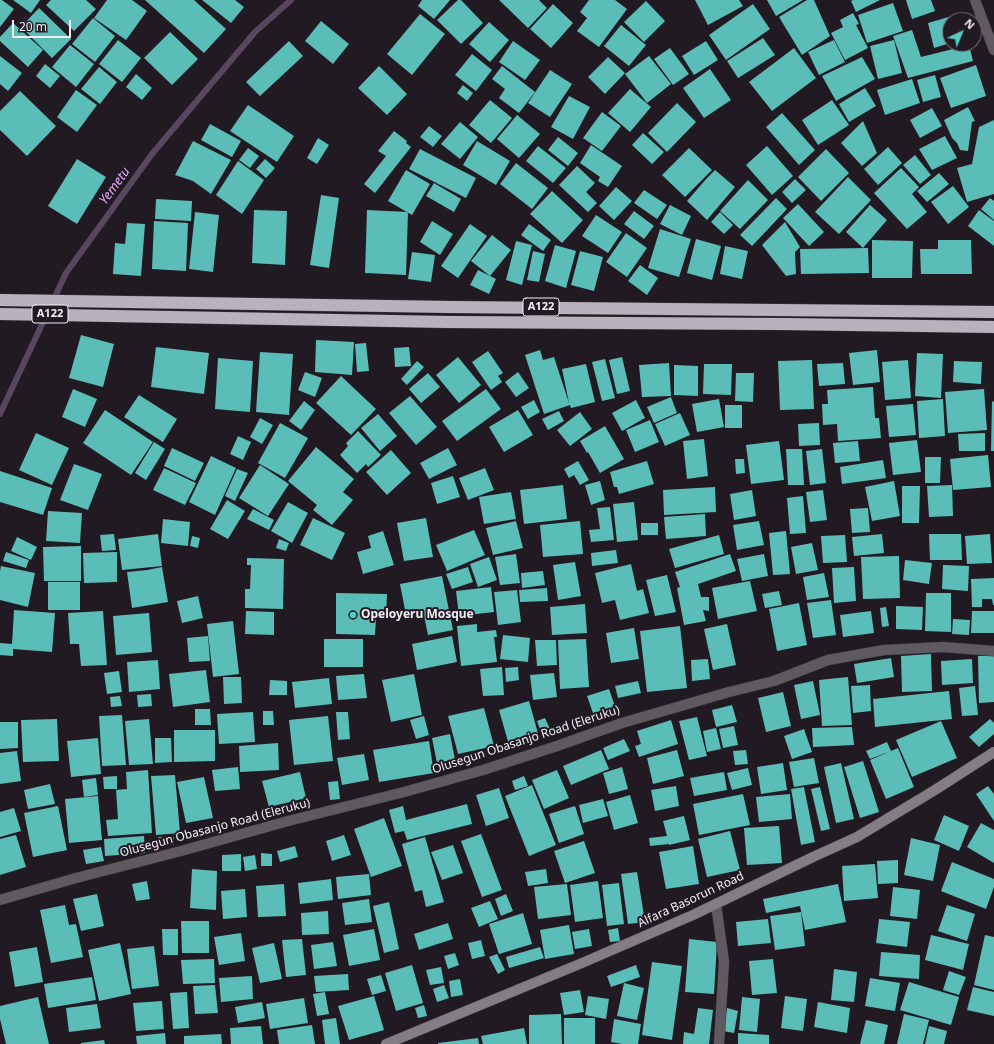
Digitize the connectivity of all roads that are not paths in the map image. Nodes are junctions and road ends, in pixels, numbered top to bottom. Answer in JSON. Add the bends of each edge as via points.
{"nodes":[{"id":1,"x":975,"y":0,"type":"edge"},
{"id":2,"x":994,"y":50,"type":"edge"},
{"id":3,"x":6,"y":300,"type":"edge"},
{"id":4,"x":234,"y":303,"type":"junction"},
{"id":5,"x":994,"y":312,"type":"edge"},
{"id":6,"x":5,"y":314,"type":"edge"},
{"id":7,"x":234,"y":318,"type":"junction"},
{"id":8,"x":994,"y":326,"type":"edge"},
{"id":9,"x":994,"y":650,"type":"edge"},
{"id":10,"x":994,"y":752,"type":"edge"},
{"id":11,"x":0,"y":900,"type":"edge"},
{"id":12,"x":716,"y":904,"type":"junction"},
{"id":13,"x":386,"y":1044,"type":"edge"},
{"id":14,"x":719,"y":1044,"type":"edge"}],
"edges":[{"from":1,"to":2,"type":"street"},
{"from":3,"to":4,"type":"highway","number":"A122"},
{"from":4,"to":5,"type":"highway","number":"A122"},
{"from":4,"to":7,"type":"highway"},
{"from":6,"to":7,"type":"highway","number":"A122"},
{"from":7,"to":8,"type":"highway","number":"A122"},
{"from":9,"to":11,"type":"street","name":"Olusegun Obasanjo Road (Eleruku)","via":[[943,647],[884,650],[828,660],[774,681],[622,723],[483,770]]},
{"from":10,"to":12,"type":"street","name":"Alfara Basorun Road","via":[[857,837]]},
{"from":12,"to":13,"type":"street","name":"Alfara Basorun Road"},
{"from":12,"to":14,"type":"street","via":[[724,962]]}]}
